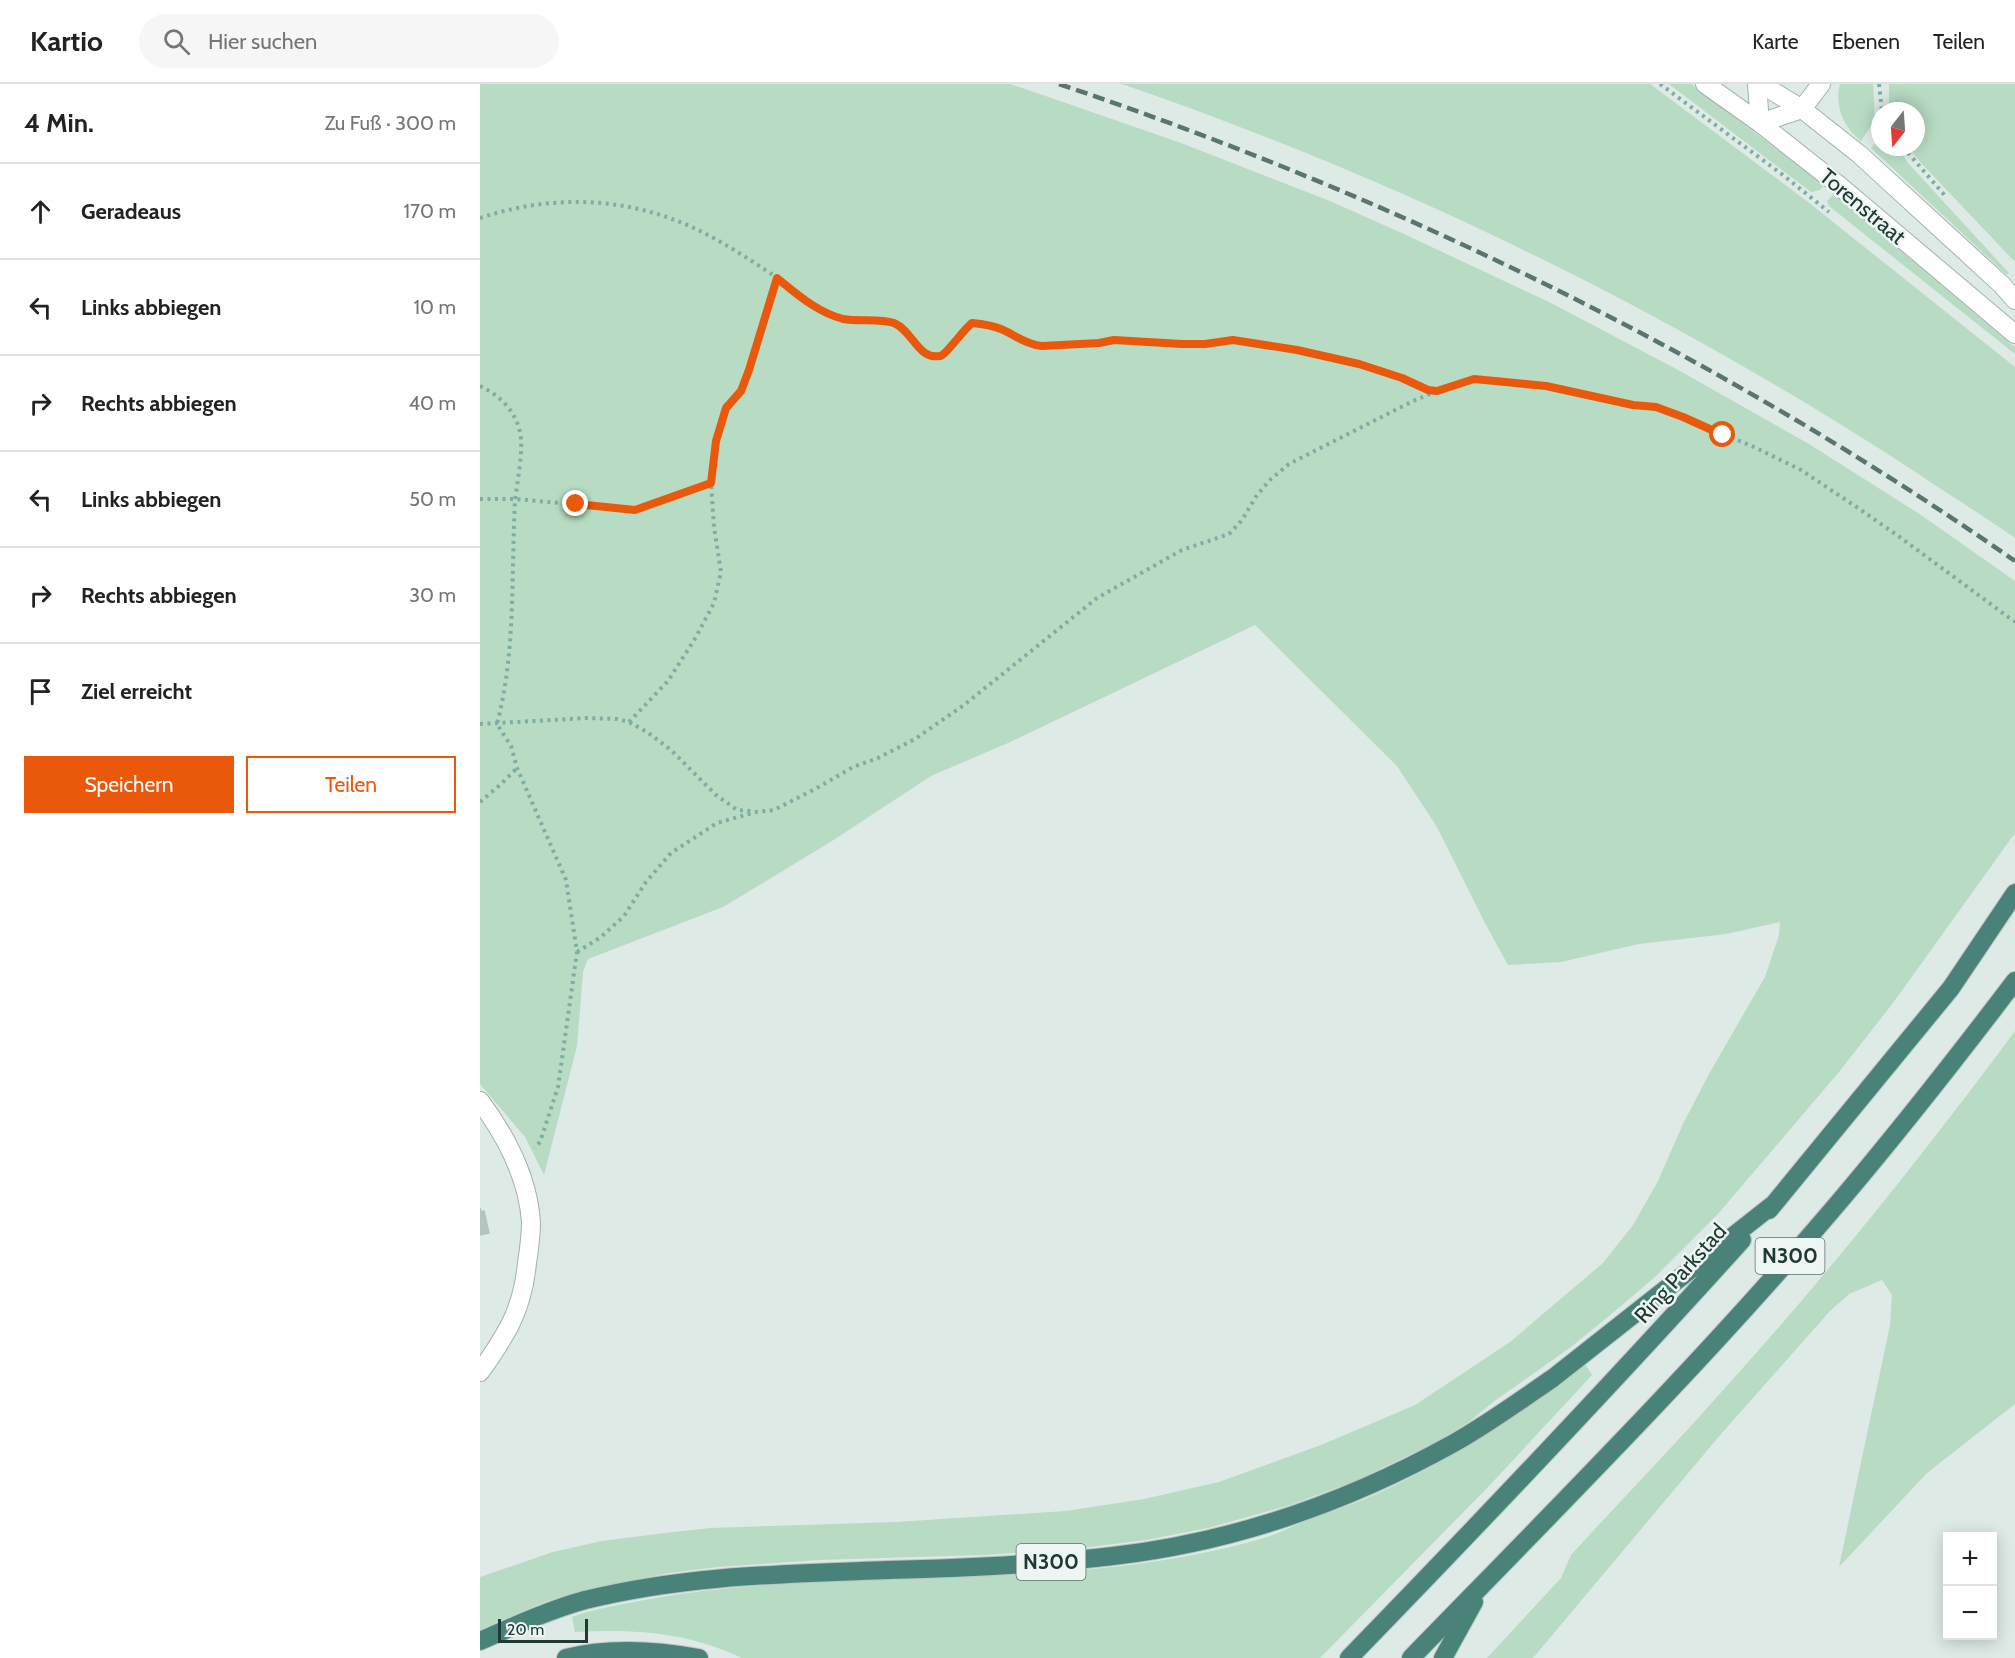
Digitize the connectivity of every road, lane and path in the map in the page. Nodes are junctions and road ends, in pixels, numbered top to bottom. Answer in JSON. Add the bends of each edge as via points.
{"nodes":[{"id":1,"x":1660,"y":84,"type":"edge"},
{"id":2,"x":1705,"y":84,"type":"edge"},
{"id":3,"x":1756,"y":84,"type":"edge"},
{"id":4,"x":1761,"y":84,"type":"edge"},
{"id":5,"x":1821,"y":84,"type":"edge"},
{"id":6,"x":1879,"y":84,"type":"edge"},
{"id":7,"x":1881,"y":102,"type":"edge"},
{"id":8,"x":1802,"y":109,"type":"junction"},
{"id":9,"x":1760,"y":123,"type":"junction"},
{"id":10,"x":1818,"y":203,"type":"dead end"},
{"id":11,"x":480,"y":218,"type":"edge"},
{"id":12,"x":777,"y":278,"type":"junction"},
{"id":13,"x":2015,"y":300,"type":"edge"},
{"id":14,"x":2015,"y":334,"type":"edge"},
{"id":15,"x":480,"y":386,"type":"edge"},
{"id":16,"x":1437,"y":391,"type":"junction"},
{"id":17,"x":711,"y":483,"type":"junction"},
{"id":18,"x":480,"y":499,"type":"edge"},
{"id":19,"x":516,"y":499,"type":"junction"},
{"id":20,"x":2015,"y":622,"type":"edge"},
{"id":21,"x":629,"y":722,"type":"junction"},
{"id":22,"x":480,"y":724,"type":"edge"},
{"id":23,"x":497,"y":724,"type":"junction"},
{"id":24,"x":517,"y":768,"type":"junction"},
{"id":25,"x":480,"y":802,"type":"edge"},
{"id":26,"x":756,"y":812,"type":"junction"},
{"id":27,"x":2015,"y":893,"type":"edge"},
{"id":28,"x":577,"y":952,"type":"junction"},
{"id":29,"x":2015,"y":981,"type":"edge"},
{"id":30,"x":480,"y":1101,"type":"edge"},
{"id":31,"x":516,"y":1162,"type":"junction"},
{"id":32,"x":1775,"y":1203,"type":"junction"},
{"id":33,"x":480,"y":1372,"type":"edge"},
{"id":34,"x":1487,"y":1580,"type":"junction"},
{"id":35,"x":480,"y":1641,"type":"edge"},
{"id":36,"x":566,"y":1658,"type":"edge"},
{"id":37,"x":699,"y":1658,"type":"edge"},
{"id":38,"x":1349,"y":1658,"type":"edge"},
{"id":39,"x":1411,"y":1658,"type":"edge"},
{"id":40,"x":1443,"y":1658,"type":"edge"}],
"edges":[{"from":1,"to":10,"type":"path","name":"Torenstraat"},
{"from":2,"to":9,"type":"street","name":"Torenstraat"},
{"from":3,"to":9,"type":"street"},
{"from":4,"to":8,"type":"street","name":"Torenstraat"},
{"from":5,"to":8,"type":"street"},
{"from":6,"to":7,"type":"path"},
{"from":8,"to":9,"type":"street"},
{"from":8,"to":13,"type":"street","name":"Torenstraat","via":[[1858,154]]},
{"from":9,"to":14,"type":"street","name":"Torenstraat"},
{"from":11,"to":12,"type":"path","via":[[545,202],[616,204],[672,219],[716,240]]},
{"from":12,"to":16,"type":"path","via":[[811,306],[843,319],[893,323],[908,332],[922,352],[931,356],[944,354],[972,323],[1000,329],[1042,346],[1114,340],[1182,344],[1233,340],[1341,360]]},
{"from":12,"to":17,"type":"path","via":[[741,391],[726,408],[716,441]]},
{"from":15,"to":19,"type":"path","via":[[510,409],[520,433]]},
{"from":16,"to":20,"type":"path","via":[[1474,379],[1510,381],[1656,407],[1683,417],[1801,470],[1898,535]]},
{"from":16,"to":26,"type":"path","via":[[1289,464],[1257,495],[1229,534],[1182,550],[1097,598],[964,705],[915,739],[853,767],[794,801],[774,810]]},
{"from":17,"to":19,"type":"path","via":[[635,510]]},
{"from":17,"to":21,"type":"path","via":[[721,572],[714,603],[668,681]]},
{"from":18,"to":19,"type":"path"},
{"from":19,"to":23,"type":"path","via":[[509,642]]},
{"from":21,"to":23,"type":"path","via":[[587,718]]},
{"from":21,"to":26,"type":"path","via":[[671,750],[716,795],[737,810]]},
{"from":22,"to":23,"type":"path"},
{"from":23,"to":24,"type":"path","via":[[511,746]]},
{"from":24,"to":25,"type":"path"},
{"from":24,"to":28,"type":"path","via":[[566,879]]},
{"from":26,"to":28,"type":"path","via":[[717,823],[671,853],[624,916]]},
{"from":27,"to":32,"type":"highway","name":"Ring Parkstad","number":"N300","via":[[1950,988]]},
{"from":28,"to":31,"type":"path","via":[[558,1087],[540,1142]]},
{"from":29,"to":34,"type":"highway","number":"N300","via":[[1838,1203],[1642,1418]]},
{"from":30,"to":31,"type":"street","via":[[502,1132]]},
{"from":31,"to":33,"type":"street","via":[[531,1223],[526,1275],[511,1324]]},
{"from":32,"to":35,"type":"highway","number":"N300","via":[[1517,1403],[1435,1453],[1374,1484],[1305,1512],[1234,1534],[1113,1556],[685,1581],[582,1601]]},
{"from":32,"to":38,"type":"highway","name":"Ring Parkstad","number":"N300","via":[[1607,1388]]},
{"from":34,"to":39,"type":"highway","number":"N300"},
{"from":34,"to":40,"type":"highway","number":"N300"},
{"from":36,"to":37,"type":"highway","via":[[621,1651]]}]}
